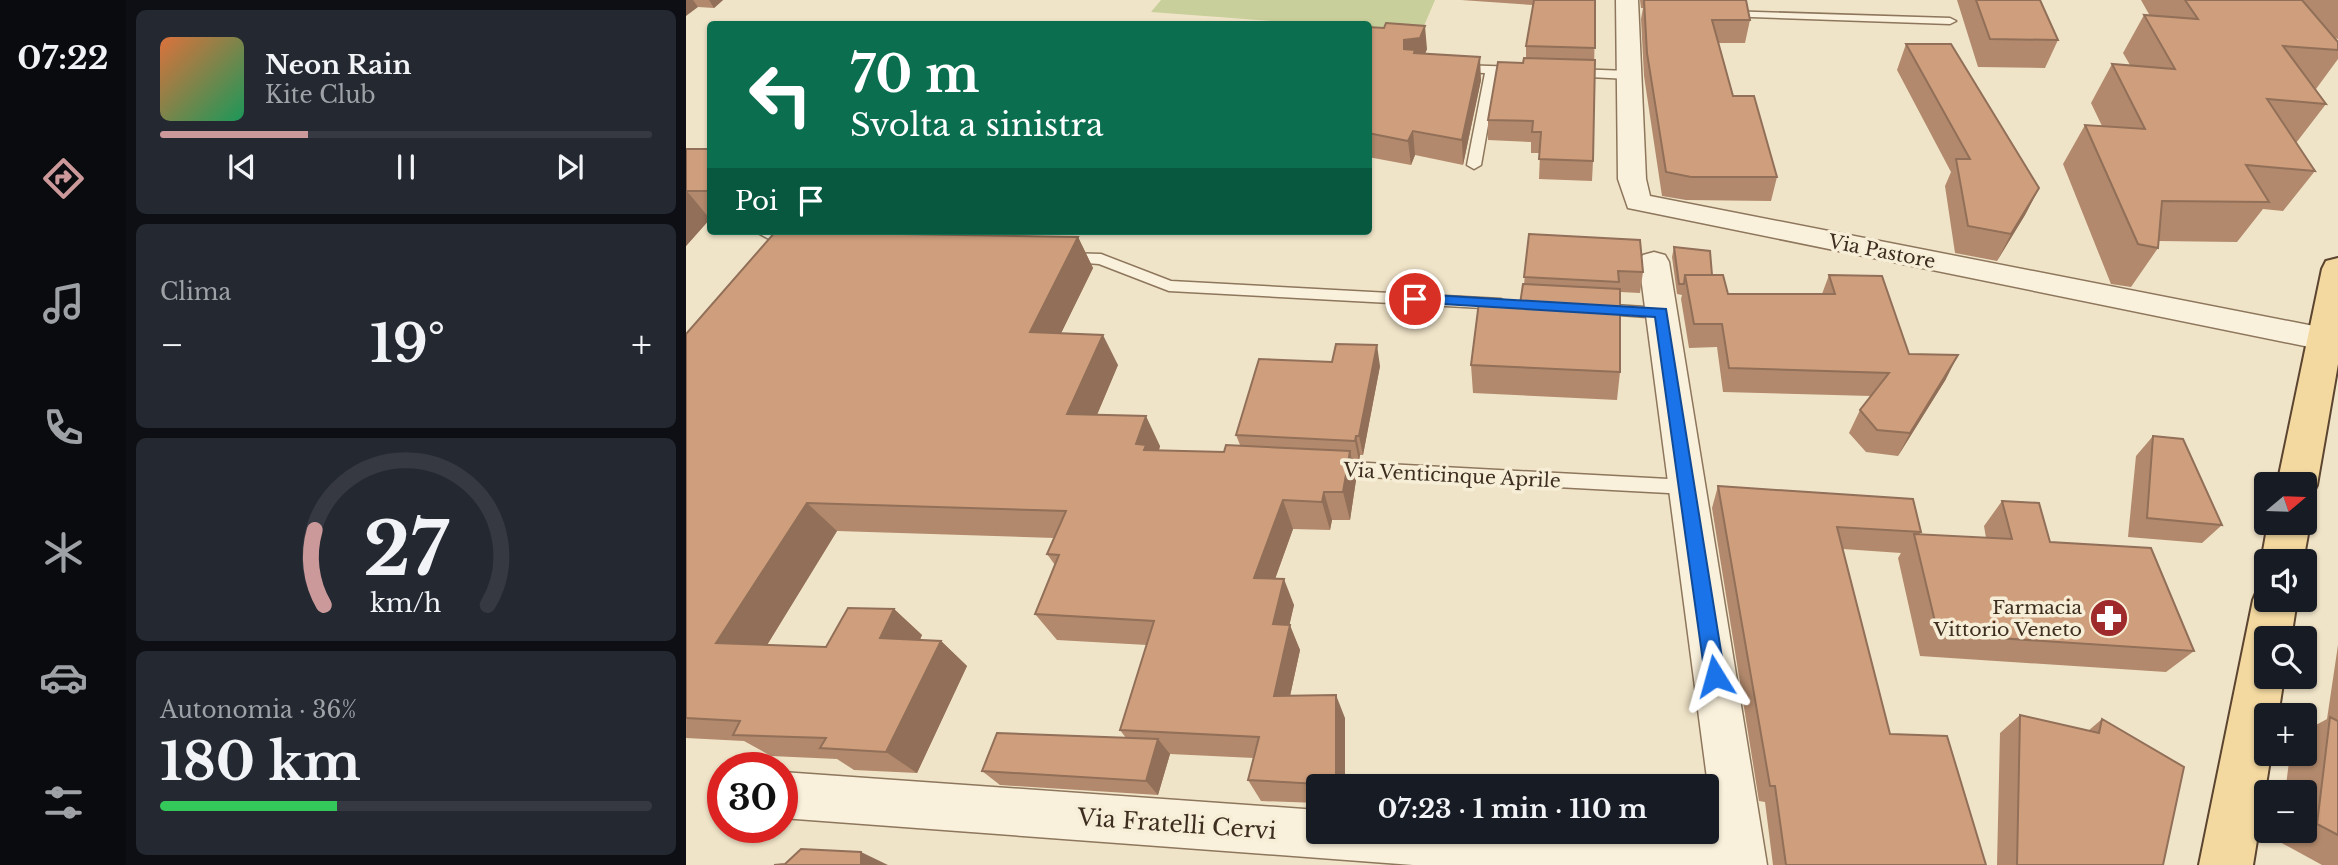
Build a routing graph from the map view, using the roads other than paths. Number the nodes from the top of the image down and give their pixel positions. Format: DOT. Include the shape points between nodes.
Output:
graph roads {
  1 [pos="1632,9"];
  2 [pos="1712,14"];
  3 [pos="1950,20"];
  4 [pos="1438,69"];
  5 [pos="1492,70"];
  6 [pos="1533,72"];
  7 [pos="1560,72"];
  8 [pos="1629,75"];
  9 [pos="1474,165"];
  10 [pos="768,235"];
  11 [pos="788,247"];
  12 [pos="1046,257"];
  13 [pos="1654,262"];
  14 [pos="2338,269"];
  15 [pos="1511,304"];
  16 [pos="1579,308"];
  17 [pos="1661,313"];
  18 [pos="2324,339"];
  19 [pos="1314,468"];
  20 [pos="2299,472"];
  21 [pos="1687,487"];
  22 [pos="2258,689"];
  23 [pos="798,795"];
  24 [pos="1741,865"];
  25 [pos="2226,865"];
  1 -- 8 [label="street, Via Pastore"];
  2 -- 3 [label="lane"];
  4 -- 5 [label="lane"];
  5 -- 6 [label="lane"];
  5 -- 9 [label="lane"];
  7 -- 8 [label="lane"];
  8 -- 18 [label="street, Via Pastore" via="1632,180 1638,202"];
  10 -- 11 [label="lane"];
  12 -- 15 [label="lane" via="1101,259 1169,285"];
  13 -- 17 [label="street"];
  14 -- 18 [label="main road"];
  16 -- 17 [label="lane"];
  17 -- 21 [label="street"];
  18 -- 20 [label="main road"];
  19 -- 21 [label="lane, Via Venticinque Aprile"];
  21 -- 24 [label="street"];
  22 -- 25 [label="main road"];
  23 -- 24 [label="street, Via Fratelli Cervi"];
}
